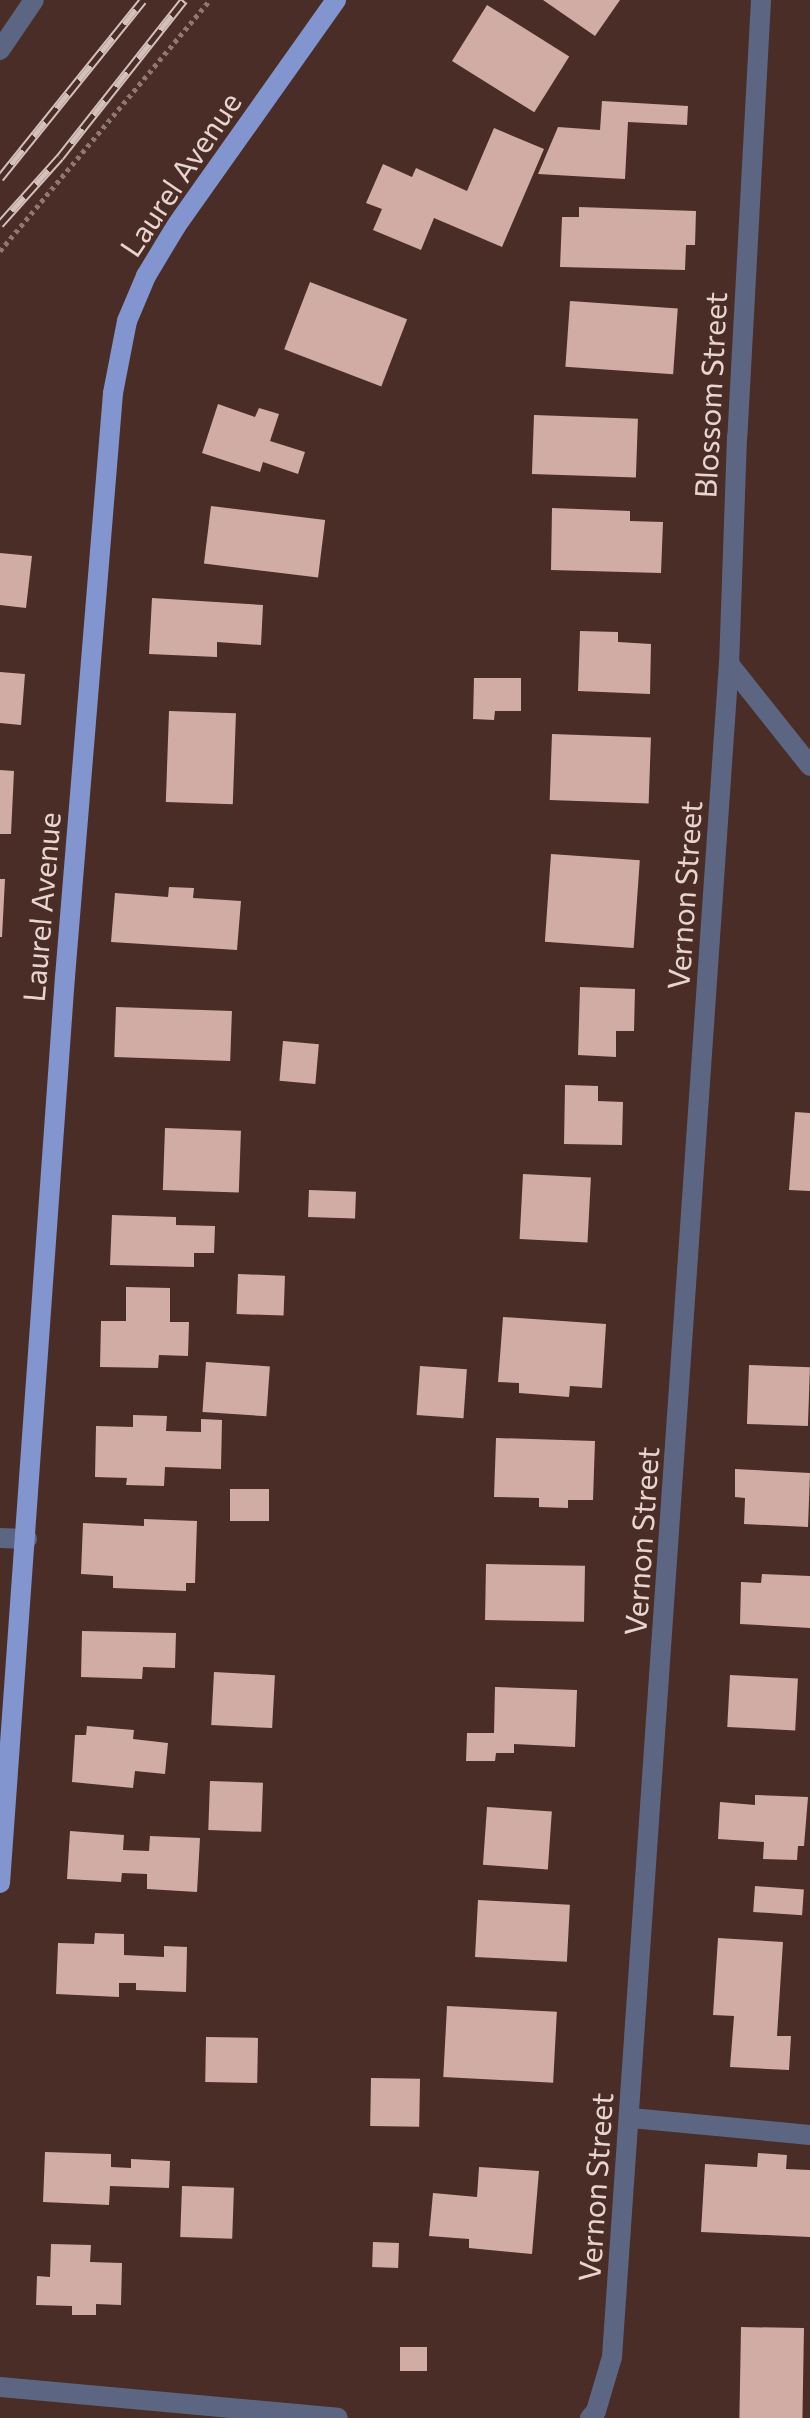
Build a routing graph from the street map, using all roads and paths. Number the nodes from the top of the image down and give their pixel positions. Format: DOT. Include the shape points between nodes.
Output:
graph roads {
  1 [pos="34,0"];
  2 [pos="210,0"];
  3 [pos="336,0"];
  4 [pos="761,0"];
  5 [pos="0,50"];
  6 [pos="0,251"];
  7 [pos="729,664"];
  8 [pos="810,766"];
  9 [pos="0,1538"];
  10 [pos="27,1539"];
  11 [pos="0,1883"];
  12 [pos="631,2118"];
  13 [pos="810,2135"];
  14 [pos="0,2387"];
  15 [pos="338,2418"];
  16 [pos="590,2418"];
  1 -- 5 [label="street"];
  2 -- 6 [label="path"];
  3 -- 10 [label="main road, Laurel Avenue" via="176,226 127,321 105,465"];
  4 -- 7 [label="street, Blossom Street"];
  7 -- 8 [label="street"];
  7 -- 12 [label="street, Vernon Street"];
  9 -- 10 [label="street"];
  10 -- 11 [label="main road, Laurel Avenue"];
  12 -- 13 [label="street"];
  12 -- 16 [label="street, Vernon Street" via="612,2357"];
  14 -- 15 [label="street"];
}
